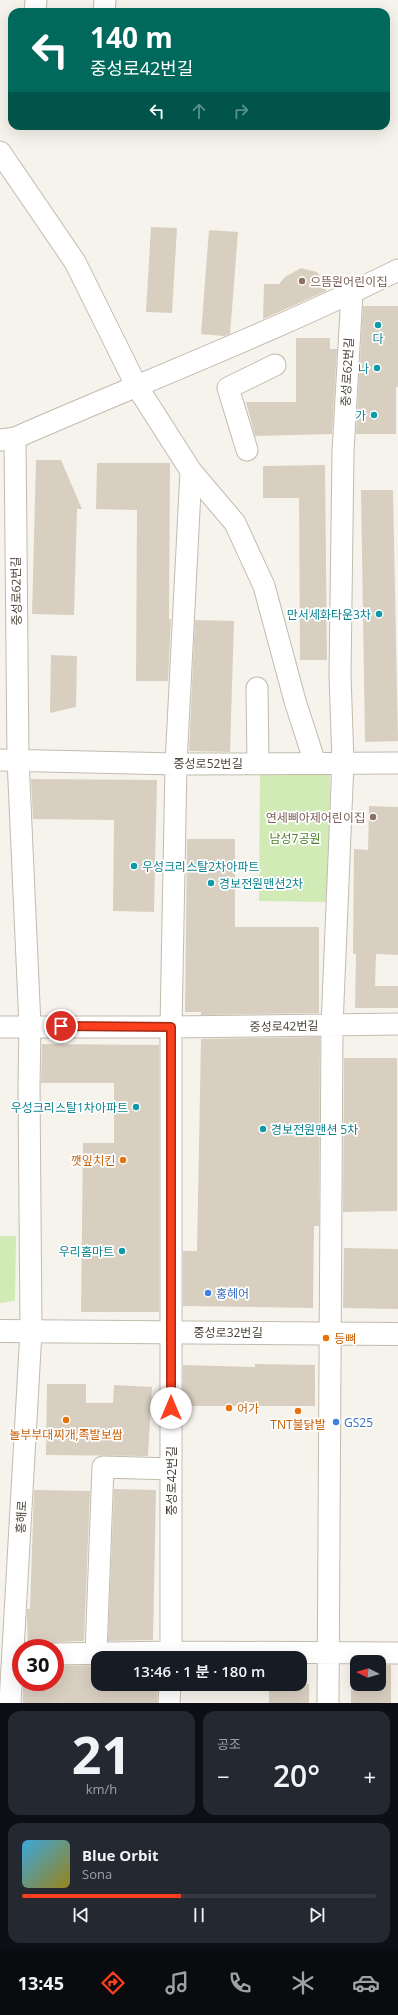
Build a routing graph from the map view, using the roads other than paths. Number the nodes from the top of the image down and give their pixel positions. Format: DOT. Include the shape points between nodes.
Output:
graph roads {
  1 [pos="2,159"];
  2 [pos="398,270"];
  3 [pos="352,293"];
  4 [pos="275,365"];
  5 [pos="136,385"];
  6 [pos="7,439"];
  7 [pos="247,450"];
  8 [pos="191,471"];
  9 [pos="257,688"];
  10 [pos="9,759"];
  11 [pos="343,762"];
  12 [pos="258,763"];
  13 [pos="315,763"];
  14 [pos="398,763"];
  15 [pos="176,764"];
  16 [pos="398,1024"];
  17 [pos="30,1026"];
  18 [pos="332,1026"];
  19 [pos="0,1027"];
  20 [pos="171,1027"];
  21 [pos="0,1331"];
  22 [pos="31,1331"];
  23 [pos="171,1332"];
  24 [pos="329,1333"];
  25 [pos="398,1334"];
  26 [pos="171,1469"];
  27 [pos="18,1639"];
  28 [pos="96,1651"];
  29 [pos="171,1651"];
  30 [pos="91,1653"];
  31 [pos="398,1653"];
  32 [pos="64,1654"];
  33 [pos="307,1654"];
  34 [pos="329,1654"];
  35 [pos="12,1689"];
  36 [pos="170,1691"];
  37 [pos="10,1703"];
  38 [pos="169,1703"];
  39 [pos="328,1703"];
  1 -- 5 [label="street" via="75,262"];
  2 -- 3 [label="street"];
  3 -- 5 [label="street"];
  3 -- 11 [label="street, 중성로62번길" via="343,452 340,675"];
  4 -- 7 [label="street" via="228,388"];
  5 -- 6 [label="street"];
  5 -- 8 [label="street"];
  6 -- 10 [label="street, 중성로62번길"];
  8 -- 13 [label="street" via="235,523 264,586 295,701"];
  8 -- 15 [label="street"];
  9 -- 12 [label="street"];
  10 -- 15 [label="street, 중성로52번길"];
  10 -- 17 [label="street"];
  11 -- 13 [label="street, 중성로52번길"];
  11 -- 14 [label="street, 중성로52번길"];
  11 -- 18 [label="street, 중성로62번길"];
  12 -- 13 [label="street, 중성로52번길"];
  12 -- 15 [label="street, 중성로52번길"];
  15 -- 20 [label="street"];
  16 -- 18 [label="street, 중성로42번길"];
  17 -- 19 [label="street, 중성로42번길"];
  17 -- 20 [label="street, 중성로42번길"];
  17 -- 22 [label="street"];
  18 -- 20 [label="street, 중성로42번길"];
  18 -- 24 [label="street, 중성로62번길"];
  20 -- 23 [label="street, 중성로42번길"];
  21 -- 22 [label="street, 중성로32번길"];
  22 -- 23 [label="street, 중성로32번길"];
  22 -- 27 [label="street, 흥해로"];
  23 -- 24 [label="street, 중성로32번길"];
  23 -- 26 [label="street, 중성로42번길"];
  24 -- 25 [label="street, 중성로32번길"];
  24 -- 34 [label="street"];
  26 -- 28 [label="street" via="103,1467"];
  26 -- 29 [label="street, 중성로42번길"];
  30 -- 32 [label="street"];
  31 -- 34 [label="street"];
  33 -- 34 [label="street"];
  34 -- 39 [label="street"];
  35 -- 37 [label="street, 흥해로"];
  36 -- 38 [label="street"];
}
